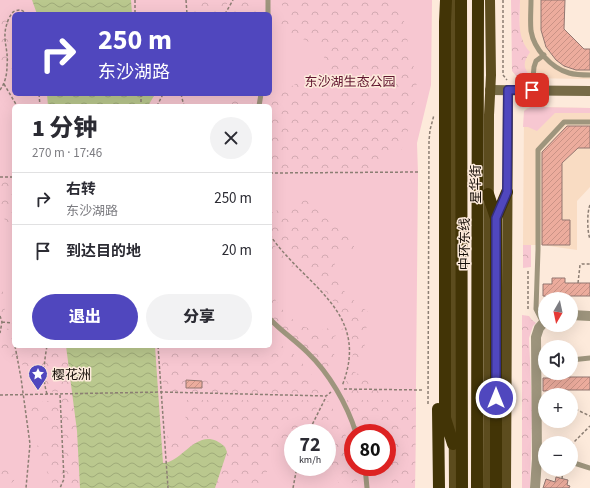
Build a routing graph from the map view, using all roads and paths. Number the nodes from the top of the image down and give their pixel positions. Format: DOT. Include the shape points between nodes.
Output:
graph roads {
  1 [pos="135,0"];
  2 [pos="186,0"];
  3 [pos="233,0"];
  4 [pos="268,0"];
  5 [pos="446,0"];
  6 [pos="453,0"];
  7 [pos="461,0"];
  8 [pos="478,0"];
  9 [pos="490,0"];
  10 [pos="531,0"];
  11 [pos="12,12"];
  12 [pos="12,12"];
  13 [pos="24,12"];
  14 [pos="136,12"];
  15 [pos="187,12"];
  16 [pos="226,12"];
  17 [pos="268,12"];
  18 [pos="544,55"];
  19 [pos="590,75"];
  20 [pos="4,84"];
  21 [pos="0,90"];
  22 [pos="452,90"];
  23 [pos="490,90"];
  24 [pos="508,90"];
  25 [pos="532,90"];
  26 [pos="590,91"];
  27 [pos="16,104"];
  28 [pos="434,114"];
  29 [pos="590,122"];
  30 [pos="420,172"];
  31 [pos="272,173"];
  32 [pos="0,177"];
  33 [pos="12,177"];
  34 [pos="507,192"];
  35 [pos="488,194"];
  36 [pos="590,205"];
  37 [pos="496,218"];
  38 [pos="272,238"];
  39 [pos="590,239"];
  40 [pos="590,264"];
  41 [pos="528,271"];
  42 [pos="578,283"];
  43 [pos="536,309"];
  44 [pos="538,312"];
  45 [pos="0,316"];
  46 [pos="578,316"];
  47 [pos="590,316"];
  48 [pos="272,321"];
  49 [pos="2,322"];
  50 [pos="12,323"];
  51 [pos="538,331"];
  52 [pos="0,333"];
  53 [pos="15,348"];
  54 [pos="47,348"];
  55 [pos="158,348"];
  56 [pos="590,358"];
  57 [pos="578,359"];
  58 [pos="335,389"];
  59 [pos="422,390"];
  60 [pos="162,392"];
  61 [pos="0,394"];
  62 [pos="47,394"];
  63 [pos="60,394"];
  64 [pos="23,395"];
  65 [pos="326,396"];
  66 [pos="433,408"];
  67 [pos="578,410"];
  68 [pos="590,416"];
  69 [pos="312,424"];
  70 [pos="353,424"];
  71 [pos="590,426"];
  72 [pos="540,436"];
  73 [pos="578,438"];
  74 [pos="453,444"];
  75 [pos="578,464"];
  76 [pos="590,468"];
  77 [pos="295,476"];
  78 [pos="366,476"];
  79 [pos="538,476"];
  80 [pos="562,476"];
  81 [pos="562,479"];
  82 [pos="26,488"];
  83 [pos="60,488"];
  84 [pos="168,488"];
  85 [pos="293,488"];
  86 [pos="367,488"];
  87 [pos="439,488"];
  88 [pos="454,488"];
  89 [pos="462,488"];
  90 [pos="477,488"];
  91 [pos="488,488"];
  92 [pos="496,488"];
  93 [pos="506,488"];
  94 [pos="536,488"];
  1 -- 14 [label="path"];
  2 -- 15 [label="path"];
  3 -- 16 [label="path"];
  4 -- 17 [label="lane"];
  5 -- 74 [label="highway" via="445,418"];
  6 -- 22 [label="main road, 星华街"];
  7 -- 89 [label="highway, 中环东线"];
  8 -- 90 [label="highway, 中环东线"];
  9 -- 23 [label="main road, 星华街"];
  10 -- 18 [label="lane" via="531,30 535,43"];
  11 -- 13 [label="path"];
  12 -- 20 [label="path" via="4,29 3,42 8,65"];
  18 -- 19 [label="lane" via="568,73"];
  18 -- 25 [label="lane" via="536,61"];
  20 -- 21 [label="path"];
  20 -- 27 [label="path"];
  22 -- 66 [label="highway" via="437,143"];
  22 -- 74 [label="main road, 星华街"];
  23 -- 24 [label="main road"];
  23 -- 35 [label="main road, 星华街"];
  24 -- 25 [label="main road"];
  24 -- 34 [label="main road"];
  25 -- 26 [label="main road"];
  28 -- 66 [label="path" via="429,141"];
  29 -- 43 [label="lane" via="564,122 538,150"];
  30 -- 31 [label="path"];
  32 -- 33 [label="path"];
  34 -- 37 [label="highway"];
  34 -- 93 [label="main road"];
  35 -- 37 [label="highway"];
  35 -- 91 [label="main road, 星华街"];
  36 -- 39 [label="path"];
  37 -- 92 [label="highway"];
  38 -- 58 [label="path" via="288,258 320,289 342,320 349,340 350,353 341,387"];
  40 -- 42 [label="path" via="582,264 579,267"];
  41 -- 43 [label="path" via="528,309"];
  43 -- 44 [label="lane"];
  45 -- 49 [label="path"];
  46 -- 47 [label="street"];
  48 -- 58 [label="lane" via="320,365"];
  49 -- 50 [label="path"];
  49 -- 52 [label="path"];
  51 -- 72 [label="street"];
  53 -- 64 [label="path"];
  54 -- 62 [label="path" via="44,386"];
  55 -- 60 [label="path"];
  56 -- 57 [label="lane"];
  58 -- 59 [label="path"];
  58 -- 65 [label="path"];
  58 -- 70 [label="lane"];
  60 -- 63 [label="path"];
  60 -- 65 [label="path"];
  60 -- 84 [label="path"];
  61 -- 64 [label="path"];
  62 -- 63 [label="path"];
  62 -- 64 [label="path"];
  63 -- 83 [label="path" via="64,479"];
  64 -- 82 [label="path" via="30,444"];
  65 -- 69 [label="path"];
  66 -- 87 [label="highway"];
  67 -- 68 [label="path"];
  71 -- 73 [label="path"];
  74 -- 88 [label="main road, 星华街"];
  75 -- 76 [label="lane"];
  77 -- 85 [label="path"];
  78 -- 86 [label="lane"];
  79 -- 94 [label="street"];
  80 -- 81 [label="path"];
}
